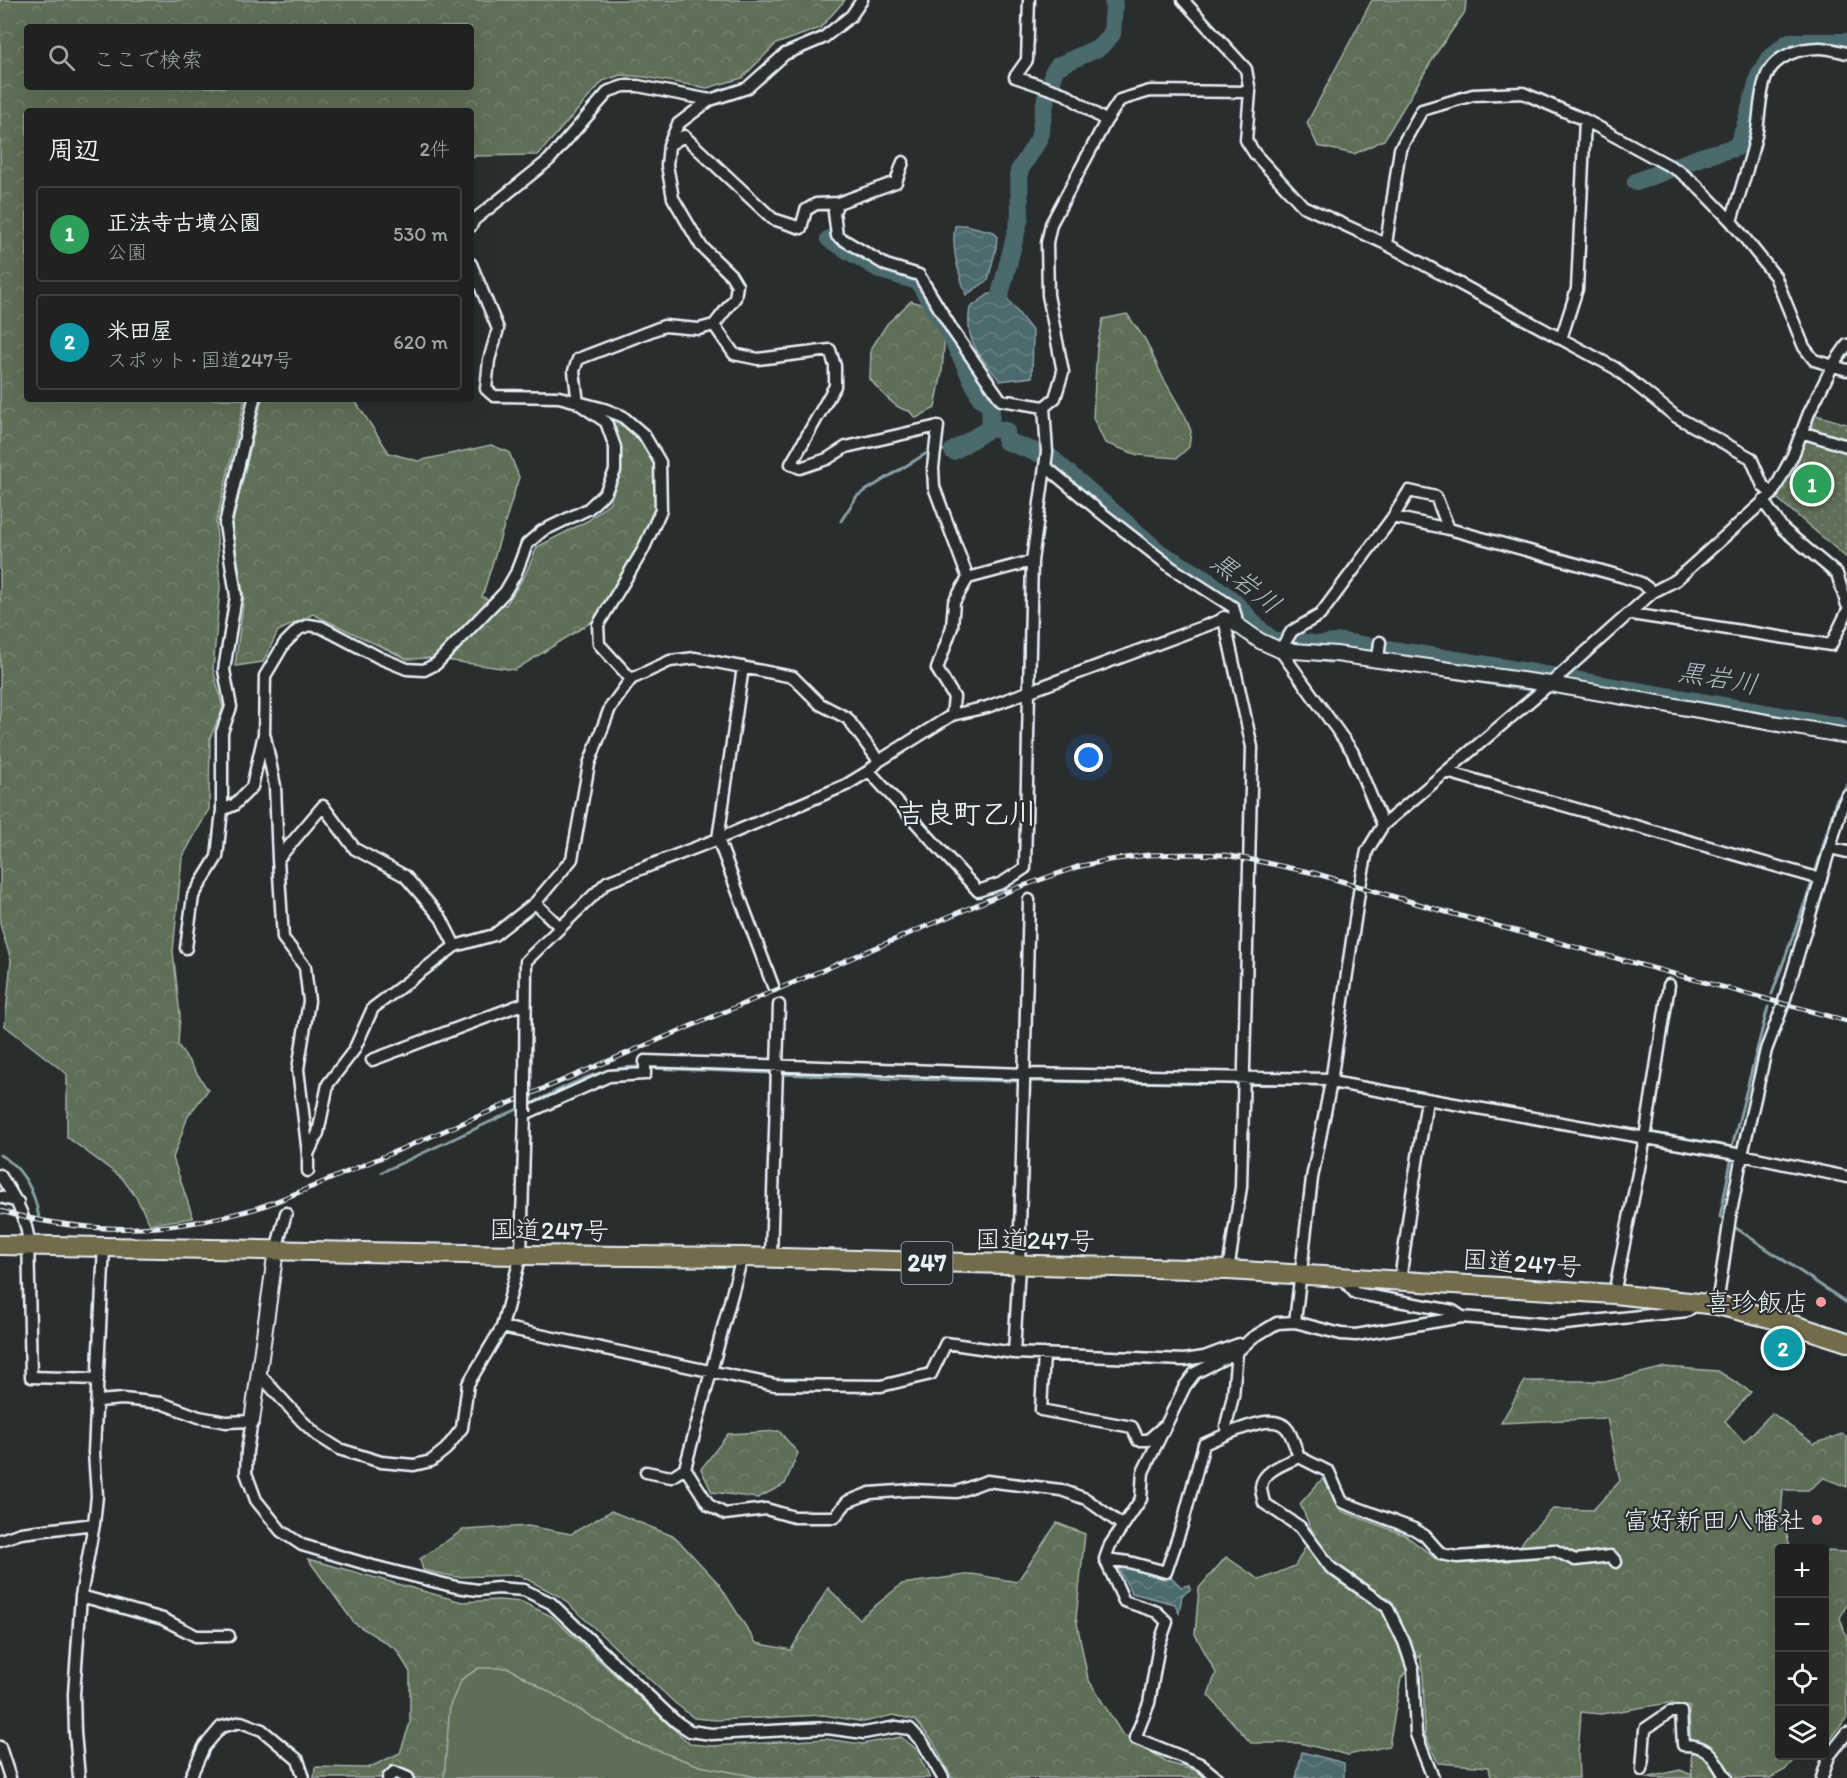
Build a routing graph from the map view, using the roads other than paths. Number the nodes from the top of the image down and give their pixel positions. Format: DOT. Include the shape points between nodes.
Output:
graph roads {
  1 [pos="862,0"];
  2 [pos="1029,0"];
  3 [pos="1183,0"];
  4 [pos="1847,53"];
  5 [pos="1250,92"];
  6 [pos="710,100"];
  7 [pos="1106,120"];
  8 [pos="1585,120"];
  9 [pos="669,145"];
  10 [pos="903,162"];
  11 [pos="838,203"];
  12 [pos="474,219"];
  13 [pos="1731,221"];
  14 [pos="1386,244"];
  15 [pos="474,271"];
  16 [pos="714,325"];
  17 [pos="1561,339"];
  18 [pos="1847,345"];
  19 [pos="1833,365"];
  20 [pos="1847,370"];
  21 [pos="253,402"];
  22 [pos="578,403"];
  23 [pos="1044,407"];
  24 [pos="1802,432"];
  25 [pos="1847,446"];
  26 [pos="1045,466"];
  27 [pos="1767,497"];
  28 [pos="1393,517"];
  29 [pos="1449,529"];
  30 [pos="1032,561"];
  31 [pos="968,578"];
  32 [pos="1653,592"];
  33 [pos="1847,604"];
  34 [pos="1847,612"];
  35 [pos="1631,614"];
  36 [pos="1230,622"];
  37 [pos="1380,642"];
  38 [pos="1281,650"];
  39 [pos="1378,659"];
  40 [pos="743,667"];
  41 [pos="631,679"];
  42 [pos="1550,684"];
  43 [pos="1029,691"];
  44 [pos="952,715"];
  45 [pos="264,734"];
  46 [pos="1843,735"];
  47 [pos="879,761"];
  48 [pos="868,771"];
  49 [pos="1447,772"];
  50 [pos="1847,796"];
  51 [pos="222,810"];
  52 [pos="1383,825"];
  53 [pos="718,839"];
  54 [pos="1830,849"];
  55 [pos="1847,852"];
  56 [pos="278,859"];
  57 [pos="1821,879"];
  58 [pos="1029,900"];
  59 [pos="535,903"];
  60 [pos="560,927"];
  61 [pos="455,946"];
  62 [pos="186,948"];
  63 [pos="1669,985"];
  64 [pos="773,986"];
  65 [pos="525,1003"];
  66 [pos="778,1005"];
  67 [pos="372,1060"];
  68 [pos="777,1066"];
  69 [pos="1024,1074"];
  70 [pos="1244,1078"];
  71 [pos="1331,1083"];
  72 [pos="1427,1100"];
  73 [pos="525,1113"];
  74 [pos="1645,1138"];
  75 [pos="308,1154"];
  76 [pos="1742,1155"];
  77 [pos="308,1171"];
  78 [pos="0,1175"];
  79 [pos="1847,1177"];
  80 [pos="0,1197"];
  81 [pos="18,1202"];
  82 [pos="286,1213"];
  83 [pos="0,1245"];
  84 [pos="28,1245"];
  85 [pos="104,1246"];
  86 [pos="276,1250"];
  87 [pos="520,1255"];
  88 [pos="742,1257"];
  89 [pos="771,1257"];
  90 [pos="1019,1266"];
  91 [pos="1228,1270"];
  92 [pos="1301,1276"];
  93 [pos="1342,1278"];
  94 [pos="1400,1281"];
  95 [pos="1614,1294"];
  96 [pos="1698,1303"];
  97 [pos="1717,1305"];
  98 [pos="1462,1317"];
  99 [pos="1295,1322"];
  100 [pos="502,1327"];
  101 [pos="1252,1338"];
  102 [pos="1847,1342"];
  103 [pos="1237,1352"];
  104 [pos="1014,1353"];
  105 [pos="1044,1354"];
  106 [pos="710,1372"];
  107 [pos="259,1374"];
  108 [pos="98,1379"];
  109 [pos="98,1401"];
  110 [pos="252,1421"];
  111 [pos="1166,1425"];
  112 [pos="1229,1433"];
  113 [pos="1299,1457"];
  114 [pos="685,1468"];
  115 [pos="646,1472"];
  116 [pos="94,1524"];
  117 [pos="1122,1525"];
  118 [pos="0,1540"];
  119 [pos="1105,1560"];
  120 [pos="1616,1562"];
  121 [pos="81,1596"];
  122 [pos="228,1636"];
  123 [pos="1847,1733"];
  124 [pos="0,1747"];
  125 [pos="1642,1770"];
  126 [pos="10,1778"];
  127 [pos="79,1778"];
  128 [pos="190,1778"];
  129 [pos="304,1778"];
  130 [pos="388,1778"];
  131 [pos="408,1778"];
  132 [pos="943,1778"];
  133 [pos="1217,1778"];
  134 [pos="1433,1778"];
  135 [pos="1726,1778"];
  136 [pos="1822,1778"];
  1 -- 6 [label="street" via="851,16 823,38 785,54 747,88"];
  2 -- 7 [label="street" via="1027,60 1015,77 1065,94"];
  3 -- 5 [label="street" via="1246,69"];
  4 -- 13 [label="street" via="1821,48 1797,51 1772,66"];
  5 -- 7 [label="street" via="1150,91 1120,100"];
  5 -- 14 [label="street" via="1246,140 1256,154 1303,206"];
  6 -- 9 [label="street" via="678,124"];
  6 -- 12 [label="street" via="639,86 609,91 549,160"];
  7 -- 23 [label="street" via="1051,224 1047,243 1048,296 1063,372 1055,398"];
  8 -- 13 [label="street" via="1679,171"];
  8 -- 14 [label="street" via="1523,93 1473,95 1422,110 1400,149"];
  8 -- 17 [label="street" via="1577,289"];
  9 -- 11 [label="street" via="684,136 773,219 801,228 806,210 816,204"];
  9 -- 16 [label="street" via="673,198 701,246 737,285 735,298"];
  10 -- 11 [label="street" via="896,182"];
  11 -- 23 [label="street" via="834,212 837,236 886,265 919,274 1001,400"];
  13 -- 19 [label="street" via="1775,276 1804,347 1814,360"];
  14 -- 17 [label="street"];
  15 -- 22 [label="street" via="498,329 486,388 494,396 559,397"];
  16 -- 22 [label="street" via="699,329 664,326 579,359 574,371"];
  16 -- 31 [label="street" via="734,354 758,359 830,350 835,386 791,464 800,468 827,459 846,447 938,426 934,486"];
  17 -- 27 [label="street" via="1615,368 1675,416 1751,458"];
  18 -- 19 [label="street"];
  19 -- 20 [label="street"];
  19 -- 24 [label="street"];
  21 -- 51 [label="street" via="225,524 236,596 224,670 231,707 222,732"];
  22 -- 41 [label="street" via="622,416 644,435 660,462 661,510 643,550 598,625 599,644"];
  22 -- 45 [label="street" via="606,422 615,447 615,471 604,493 588,509 542,531 527,544 505,592 436,664 424,670 407,669 380,658 321,627 309,625 299,629 284,644 264,676"];
  23 -- 26 [label="street"];
  24 -- 25 [label="street"];
  24 -- 27 [label="street"];
  26 -- 30 [label="street"];
  26 -- 36 [label="street" via="1172,568 1233,607 1236,617"];
  27 -- 32 [label="street" via="1676,580"];
  27 -- 33 [label="street" via="1783,529 1837,574"];
  28 -- 29 [label="street"];
  28 -- 29 [label="street" via="1409,491 1436,497"];
  28 -- 38 [label="street" via="1320,615 1292,632"];
  29 -- 32 [label="street" via="1624,577"];
  30 -- 31 [label="street"];
  30 -- 43 [label="street"];
  31 -- 44 [label="street" via="954,602 952,627 937,669 954,697"];
  32 -- 35 [label="street"];
  34 -- 35 [label="street" via="1831,645"];
  35 -- 42 [label="street"];
  36 -- 38 [label="street"];
  36 -- 43 [label="street"];
  36 -- 70 [label="street" via="1252,747"];
  37 -- 39 [label="street"];
  38 -- 39 [label="street"];
  38 -- 52 [label="street" via="1352,751"];
  39 -- 42 [label="street"];
  40 -- 41 [label="street" via="695,658 670,661"];
  40 -- 47 [label="street" via="793,677 820,704 847,718"];
  40 -- 53 [label="street"];
  41 -- 59 [label="street" via="610,708 589,764 572,859"];
  42 -- 46 [label="street"];
  42 -- 49 [label="street"];
  43 -- 44 [label="street"];
  43 -- 48 [label="street" via="1024,868 1002,882 978,891"];
  44 -- 47 [label="street"];
  45 -- 51 [label="street" via="252,788 234,806"];
  45 -- 56 [label="street" via="275,786"];
  47 -- 48 [label="street"];
  48 -- 53 [label="street" via="846,785"];
  49 -- 52 [label="street"];
  49 -- 57 [label="street"];
  50 -- 54 [label="street"];
  51 -- 62 [label="street" via="217,857 193,896"];
  52 -- 71 [label="street" via="1367,851"];
  53 -- 60 [label="street" via="607,882"];
  53 -- 64 [label="street"];
  54 -- 55 [label="street"];
  54 -- 57 [label="street"];
  56 -- 61 [label="street" via="323,806 355,849 405,876 441,918"];
  56 -- 75 [label="street" via="283,938 304,967 309,1000 298,1069"];
  57 -- 76 [label="street" via="1766,1050"];
  58 -- 69 [label="street"];
  59 -- 60 [label="street"];
  59 -- 61 [label="street" via="494,935"];
  60 -- 65 [label="street" via="526,961"];
  61 -- 75 [label="street" via="373,1008 354,1050 328,1084 318,1133"];
  63 -- 74 [label="street"];
  65 -- 67 [label="street"];
  65 -- 73 [label="street, bridge"];
  66 -- 68 [label="street"];
  68 -- 69 [label="street"];
  68 -- 73 [label="street" via="645,1061 645,1074 609,1076"];
  68 -- 89 [label="street"];
  69 -- 70 [label="street"];
  69 -- 90 [label="street"];
  70 -- 71 [label="street"];
  70 -- 91 [label="street" via="1240,1187"];
  71 -- 72 [label="street"];
  71 -- 92 [label="street" via="1312,1178"];
  72 -- 74 [label="street"];
  72 -- 94 [label="street"];
  73 -- 87 [label="street"];
  74 -- 76 [label="street"];
  74 -- 95 [label="street"];
  75 -- 77 [label="street"];
  76 -- 79 [label="street"];
  76 -- 97 [label="street"];
  78 -- 81 [label="street"];
  80 -- 81 [label="street"];
  81 -- 84 [label="street" via="25,1218"];
  82 -- 86 [label="street"];
  83 -- 84 [label="highway, 国道247号 / 247"];
  84 -- 85 [label="highway, 国道247号 / 247"];
  84 -- 108 [label="street" via="31,1377"];
  85 -- 86 [label="highway, 国道247号 / 247"];
  85 -- 108 [label="street"];
  86 -- 87 [label="highway, 国道247号 / 247"];
  86 -- 107 [label="street"];
  87 -- 88 [label="highway, 国道247号 / 247"];
  87 -- 100 [label="street"];
  88 -- 89 [label="highway, 国道247号 / 247"];
  88 -- 106 [label="street"];
  89 -- 90 [label="highway, 国道247号 / 247"];
  90 -- 91 [label="highway, 国道247号 / 247"];
  90 -- 104 [label="street"];
  91 -- 92 [label="highway, 国道247号 / 247"];
  92 -- 93 [label="highway, 国道247号 / 247"];
  92 -- 99 [label="street"];
  93 -- 94 [label="highway, 国道247号 / 247"];
  93 -- 98 [label="street" via="1355,1293 1453,1311"];
  94 -- 95 [label="highway, 国道247号 / 247"];
  95 -- 96 [label="highway, 国道247号 / 247"];
  96 -- 97 [label="highway, 国道247号 / 247"];
  96 -- 98 [label="street" via="1687,1311 1556,1325"];
  97 -- 102 [label="highway, 国道247号 / 247"];
  98 -- 99 [label="street" via="1356,1335"];
  99 -- 101 [label="street" via="1277,1323"];
  100 -- 106 [label="street"];
  100 -- 107 [label="street" via="468,1384 462,1428 432,1461 414,1466 381,1462 339,1449 309,1428"];
  101 -- 103 [label="street"];
  101 -- 105 [label="street" via="1204,1357 1184,1360"];
  103 -- 111 [label="street" via="1195,1373"];
  103 -- 112 [label="street" via="1226,1426"];
  104 -- 105 [label="street"];
  104 -- 106 [label="street" via="946,1343 932,1374 881,1386 776,1385"];
  105 -- 111 [label="street" via="1041,1410 1132,1427 1138,1440 1148,1440"];
  106 -- 114 [label="street"];
  107 -- 110 [label="street"];
  108 -- 109 [label="street"];
  109 -- 110 [label="street" via="161,1403 200,1417"];
  109 -- 116 [label="street"];
  110 -- 132 [label="street" via="246,1473 256,1500 281,1531 302,1545 456,1587 524,1590 550,1603 690,1731 711,1734 827,1728 864,1733 896,1727 910,1729"];
  111 -- 117 [label="street" via="1143,1472 1140,1499"];
  112 -- 113 [label="street" via="1276,1422 1287,1429"];
  112 -- 119 [label="street" via="1204,1444 1184,1522 1166,1572"];
  113 -- 120 [label="street" via="1329,1472 1342,1502 1413,1529 1441,1554 1457,1557 1554,1550 1575,1560 1611,1556"];
  113 -- 134 [label="street" via="1268,1474 1261,1486 1264,1503 1300,1527 1331,1568 1387,1607 1413,1670 1416,1734"];
  114 -- 115 [label="street" via="671,1477"];
  114 -- 117 [label="street" via="709,1505 725,1514 766,1509 794,1517 835,1517 847,1502 870,1493 957,1492 987,1481 1061,1490 1086,1498"];
  116 -- 118 [label="street" via="21,1533"];
  116 -- 121 [label="street"];
  117 -- 119 [label="street"];
  119 -- 133 [label="street" via="1124,1601 1157,1612 1167,1622 1149,1703 1135,1738 1200,1764"];
  121 -- 122 [label="street" via="163,1619 196,1636"];
  121 -- 127 [label="street" via="74,1694"];
  123 -- 136 [label="street" via="1829,1756"];
  124 -- 126 [label="street"];
  125 -- 135 [label="street" via="1645,1729 1670,1712 1682,1712 1683,1745 1697,1745 1710,1753"];
  128 -- 129 [label="street" via="204,1747 220,1726 241,1722 262,1730 298,1760"];
  130 -- 131 [label="street" via="394,1772"];
}
